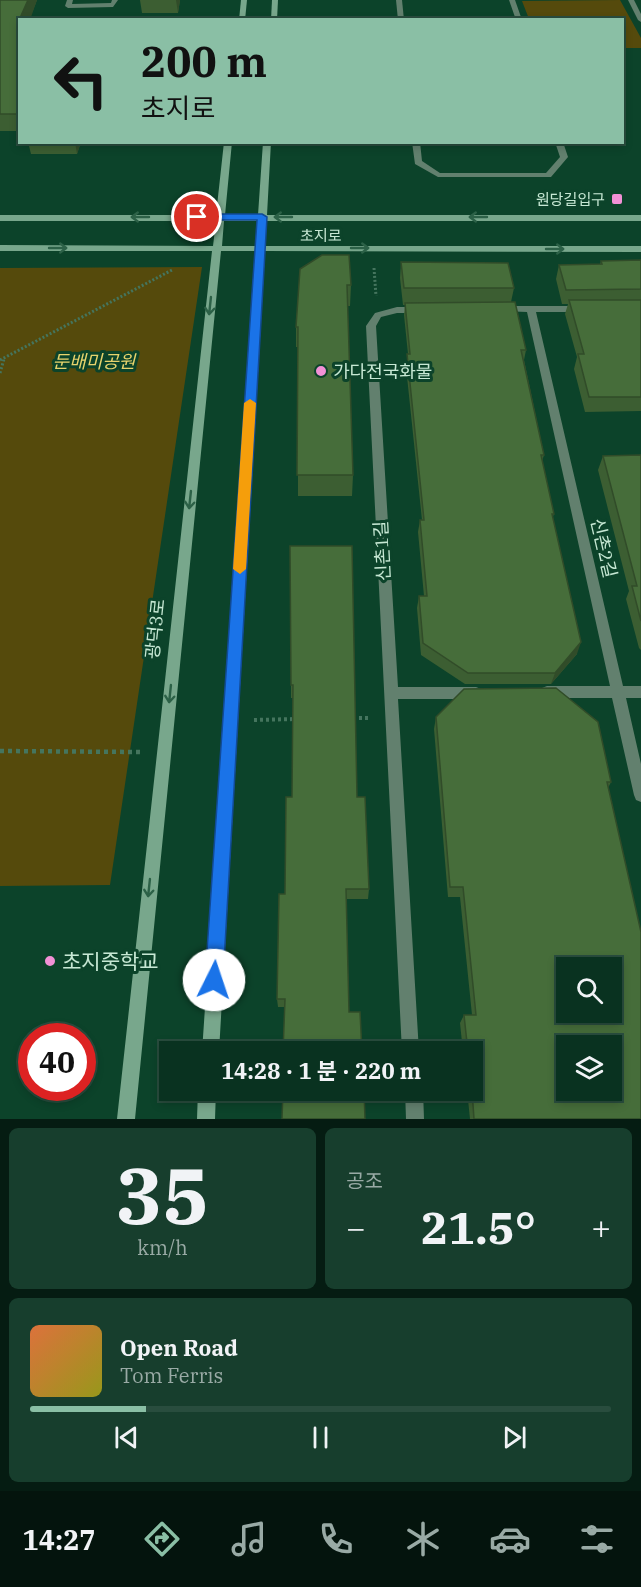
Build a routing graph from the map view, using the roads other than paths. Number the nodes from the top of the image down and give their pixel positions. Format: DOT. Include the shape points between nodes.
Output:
graph roads {
  1 [pos="70,0"];
  2 [pos="115,0"];
  3 [pos="244,0"];
  4 [pos="276,0"];
  5 [pos="399,0"];
  6 [pos="512,0"];
  7 [pos="631,0"];
  8 [pos="242,18"];
  9 [pos="274,18"];
  10 [pos="401,18"];
  11 [pos="518,18"];
  12 [pos="641,20"];
  13 [pos="228,144"];
  14 [pos="267,144"];
  15 [pos="416,144"];
  16 [pos="560,144"];
  17 [pos="219,217"];
  18 [pos="262,217"];
  19 [pos="0,218"];
  20 [pos="641,218"];
  21 [pos="0,248"];
  22 [pos="216,248"];
  23 [pos="260,248"];
  24 [pos="641,249"];
  25 [pos="487,309"];
  26 [pos="531,309"];
  27 [pos="597,309"];
  28 [pos="431,310"];
  29 [pos="534,692"];
  30 [pos="618,692"];
  31 [pos="641,692"];
  32 [pos="390,693"];
  33 [pos="486,693"];
  34 [pos="641,795"];
  35 [pos="211,1041"];
  36 [pos="410,1041"];
  37 [pos="207,1101"];
  38 [pos="414,1101"];
  39 [pos="126,1119"];
  40 [pos="206,1119"];
  41 [pos="415,1119"];
  1 -- 2 [label="street" via="68,6 113,5"];
  3 -- 8 [label="street"];
  4 -- 9 [label="street"];
  5 -- 10 [label="street"];
  6 -- 11 [label="street"];
  7 -- 12 [label="street"];
  13 -- 17 [label="street, 광덕3로"];
  14 -- 18 [label="street"];
  15 -- 16 [label="street" via="418,162 438,175 548,175 564,157"];
  17 -- 18 [label="street, 초지로"];
  17 -- 19 [label="street, 초지로, one-way"];
  17 -- 22 [label="street, 광덕3로"];
  20 -- 18 [label="street, 초지로, one-way"];
  18 -- 23 [label="street"];
  21 -- 22 [label="street, 초지로, one-way"];
  22 -- 23 [label="street, 초지로"];
  22 -- 39 [label="street, 광덕3로, one-way"];
  23 -- 24 [label="street, 초지로, one-way"];
  23 -- 35 [label="street"];
  25 -- 26 [label="street"];
  26 -- 27 [label="street"];
  26 -- 30 [label="street, 신촌2길"];
  28 -- 32 [label="street, 신촌1길" via="397,310 378,315 371,326"];
  29 -- 30 [label="street"];
  30 -- 31 [label="street"];
  30 -- 34 [label="street, 신촌2길"];
  32 -- 33 [label="street"];
  32 -- 36 [label="street, 신촌1길"];
  37 -- 40 [label="street"];
  38 -- 41 [label="street"];
}
